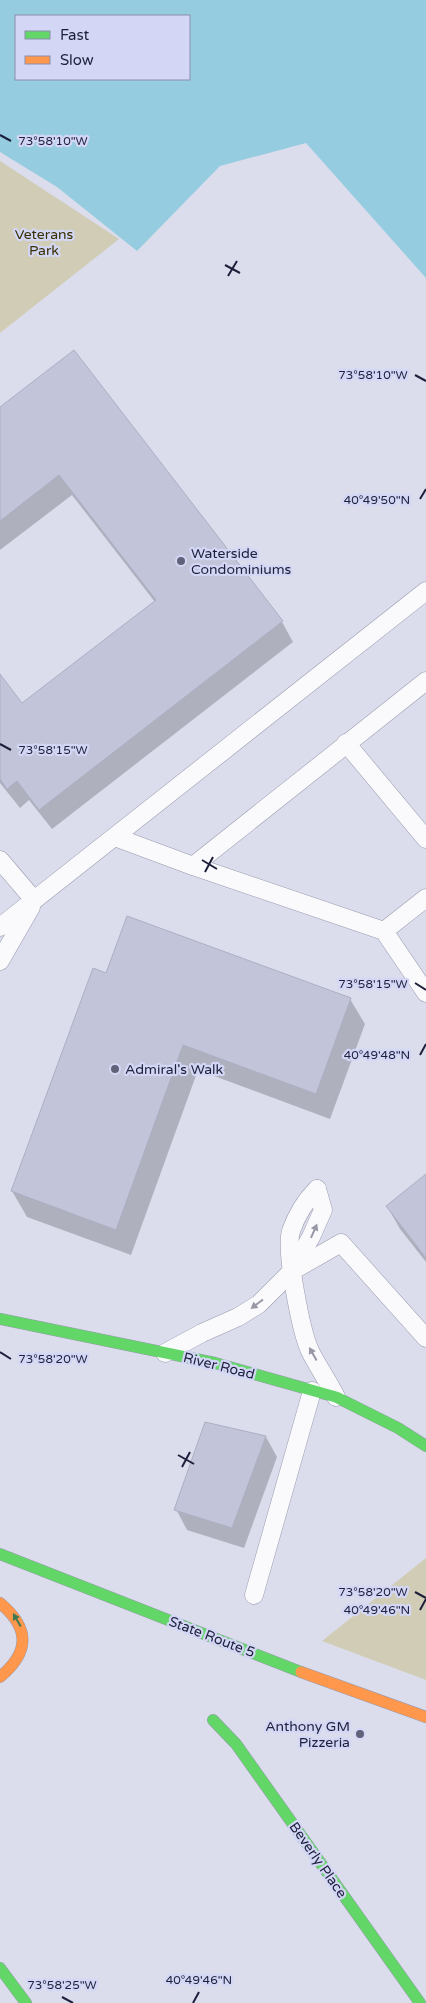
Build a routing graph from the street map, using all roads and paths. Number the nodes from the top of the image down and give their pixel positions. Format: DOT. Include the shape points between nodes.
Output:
graph roads {
  1 [pos="426,591"];
  2 [pos="426,681"];
  3 [pos="346,743"];
  4 [pos="115,837"];
  5 [pos="426,839"];
  6 [pos="0,860"];
  7 [pos="193,866"];
  8 [pos="426,898"];
  9 [pos="34,900"];
  10 [pos="0,927"];
  11 [pos="384,932"];
  12 [pos="0,961"];
  13 [pos="426,993"];
  14 [pos="292,1271"];
  15 [pos="0,1319"];
  16 [pos="426,1338"];
  17 [pos="165,1353"];
  18 [pos="312,1391"];
  19 [pos="336,1397"];
  20 [pos="426,1446"];
  21 [pos="0,1554"];
  22 [pos="254,1595"];
  23 [pos="0,1603"];
  24 [pos="0,1677"];
  25 [pos="426,1717"];
  26 [pos="212,1720"];
  27 [pos="0,1968"];
  28 [pos="26,2003"];
  29 [pos="420,2003"];
  1 -- 4 [label="lane"];
  2 -- 3 [label="lane"];
  3 -- 5 [label="lane"];
  3 -- 7 [label="lane"];
  4 -- 7 [label="lane"];
  4 -- 9 [label="lane"];
  6 -- 9 [label="lane"];
  7 -- 11 [label="lane"];
  8 -- 11 [label="lane"];
  9 -- 10 [label="lane"];
  9 -- 12 [label="lane"];
  11 -- 13 [label="lane"];
  14 -- 16 [label="lane" via="341,1243"];
  14 -- 17 [label="lane, one-way" via="259,1304"];
  19 -- 14 [label="lane, one-way" via="310,1350"];
  15 -- 17 [label="main road, River Road"];
  17 -- 18 [label="main road, River Road" via="215,1363"];
  18 -- 19 [label="main road, River Road"];
  18 -- 22 [label="lane"];
  19 -- 20 [label="main road, River Road"];
  21 -- 25 [label="main road, State Route 5" via="309,1675"];
  24 -- 23 [label="main road, one-way" via="19,1656 24,1644 19,1622"];
  26 -- 29 [label="main road, Beverly Place" via="236,1744"];
  27 -- 28 [label="main road"];
}
